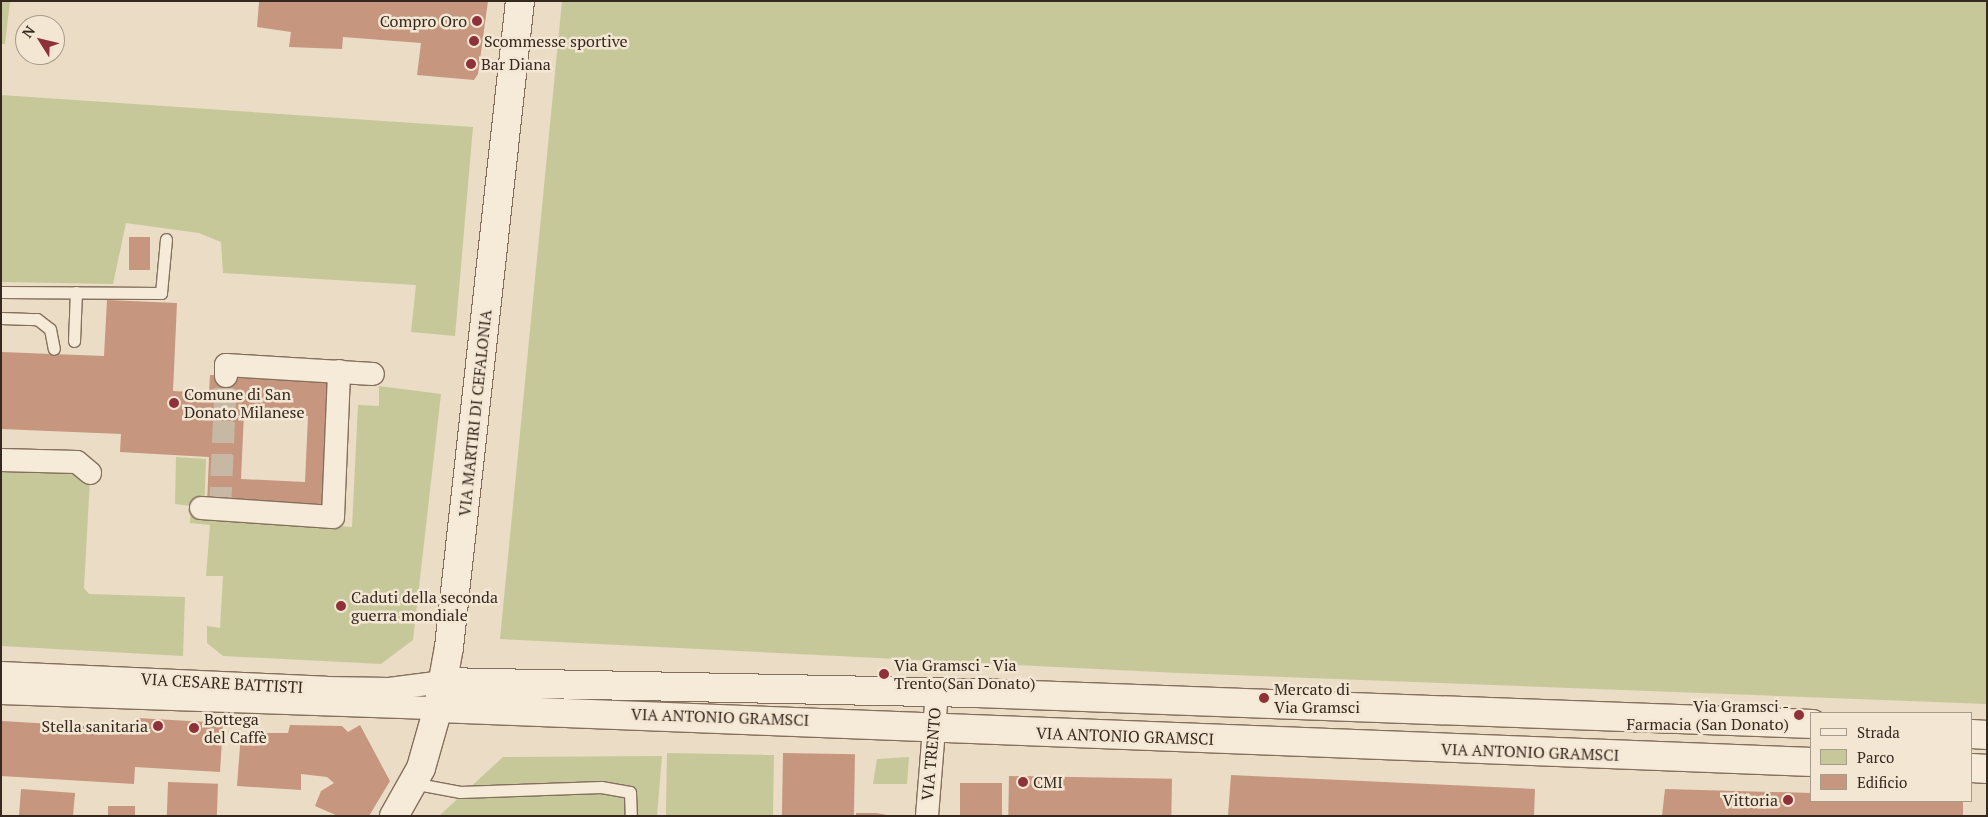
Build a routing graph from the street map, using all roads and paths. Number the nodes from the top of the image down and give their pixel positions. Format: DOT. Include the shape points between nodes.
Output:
graph roads {
  1 [pos="520,1"];
  2 [pos="166,238"];
  3 [pos="1,292"];
  4 [pos="76,292"];
  5 [pos="1,318"];
  6 [pos="74,341"];
  7 [pos="54,349"];
  8 [pos="339,371"];
  9 [pos="373,374"];
  10 [pos="226,376"];
  11 [pos="1,460"];
  12 [pos="90,474"];
  13 [pos="201,508"];
  14 [pos="1,672"];
  15 [pos="442,682"];
  16 [pos="937,692"];
  17 [pos="1,693"];
  18 [pos="438,708"];
  19 [pos="1600,716"];
  20 [pos="1810,724"];
  21 [pos="933,725"];
  22 [pos="1973,734"];
  23 [pos="1987,735"];
  24 [pos="1598,754"];
  25 [pos="1810,762"];
  26 [pos="1973,768"];
  27 [pos="1987,769"];
  28 [pos="412,783"];
  29 [pos="394,816"];
  30 [pos="631,816"];
  31 [pos="926,816"];
  1 -- 15 [label="street, VIA MARTIRI DI CEFALONIA"];
  2 -- 4 [label="lane" via="161,293"];
  3 -- 4 [label="lane"];
  4 -- 6 [label="lane"];
  5 -- 7 [label="lane" via="38,319 50,329"];
  8 -- 9 [label="street"];
  8 -- 10 [label="street" via="226,365"];
  8 -- 13 [label="street" via="333,517"];
  11 -- 12 [label="street" via="77,462"];
  14 -- 15 [label="street, VIA CESARE BATTISTI" via="326,688 389,689"];
  15 -- 16 [label="street, VIA ANTONIO GRAMSCI"];
  15 -- 18 [label="street, VIA MARTIRI DI CEFALONIA"];
  16 -- 19 [label="street, VIA ANTONIO GRAMSCI"];
  16 -- 21 [label="street, VIA TRENTO"];
  17 -- 18 [label="street, VIA CESARE BATTISTI"];
  18 -- 21 [label="street, VIA ANTONIO GRAMSCI"];
  18 -- 28 [label="street, VIA MARTIRI DI CEFALONIA" via="421,768"];
  19 -- 20 [label="street, VIA ANTONIO GRAMSCI"];
  19 -- 24 [label="street"];
  21 -- 24 [label="street, VIA ANTONIO GRAMSCI" via="973,730"];
  21 -- 31 [label="street, VIA TRENTO"];
  22 -- 23 [label="street"];
  24 -- 25 [label="street, VIA ANTONIO GRAMSCI"];
  26 -- 27 [label="street"];
  28 -- 29 [label="street, VIA MARTIRI DI CEFALONIA"];
  28 -- 30 [label="lane" via="460,792 601,787 630,792"];
}
